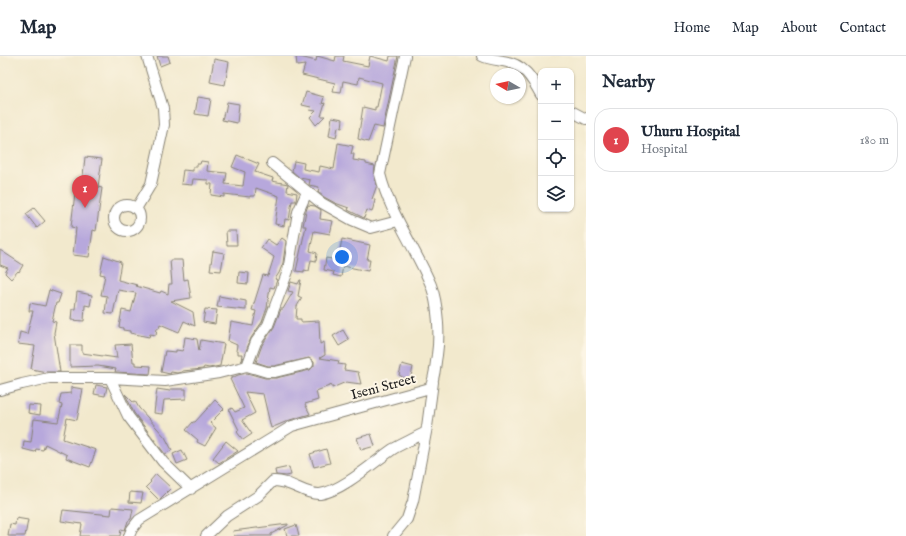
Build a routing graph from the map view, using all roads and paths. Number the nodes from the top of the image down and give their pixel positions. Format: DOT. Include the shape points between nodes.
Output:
graph roads {
  1 [pos="147,56"];
  2 [pos="405,56"];
  3 [pos="482,56"];
  4 [pos="538,90"];
  5 [pos="574,113"];
  6 [pos="586,119"];
  7 [pos="272,163"];
  8 [pos="307,192"];
  9 [pos="136,209"];
  10 [pos="398,221"];
  11 [pos="308,364"];
  12 [pos="248,366"];
  13 [pos="110,378"];
  14 [pos="433,382"];
  15 [pos="0,390"];
  16 [pos="426,432"];
  17 [pos="191,489"];
  18 [pos="129,536"];
  19 [pos="206,536"];
  20 [pos="393,536"];
  1 -- 9 [label="street" via="163,108 164,125 151,184"];
  2 -- 10 [label="street, Iseni Street" via="380,174 384,191"];
  3 -- 4 [label="street" via="520,66"];
  5 -- 6 [label="street"];
  7 -- 8 [label="street"];
  8 -- 10 [label="street" via="352,220 371,228"];
  8 -- 12 [label="street" via="298,212 288,271 268,325 256,342"];
  10 -- 14 [label="street, Iseni Street" via="418,257 434,298 438,347"];
  11 -- 12 [label="street" via="275,372"];
  12 -- 13 [label="street" via="166,381"];
  13 -- 15 [label="street" via="49,378"];
  13 -- 17 [label="street" via="128,416 163,462"];
  14 -- 16 [label="street"];
  14 -- 17 [label="street, Iseni Street" via="430,388 420,392 292,426"];
  16 -- 19 [label="street" via="395,448 333,491 319,494 284,482 273,481 258,496 227,516"];
  16 -- 20 [label="street" via="413,501 407,519"];
  17 -- 18 [label="street, Iseni Street" via="139,520"];
}
